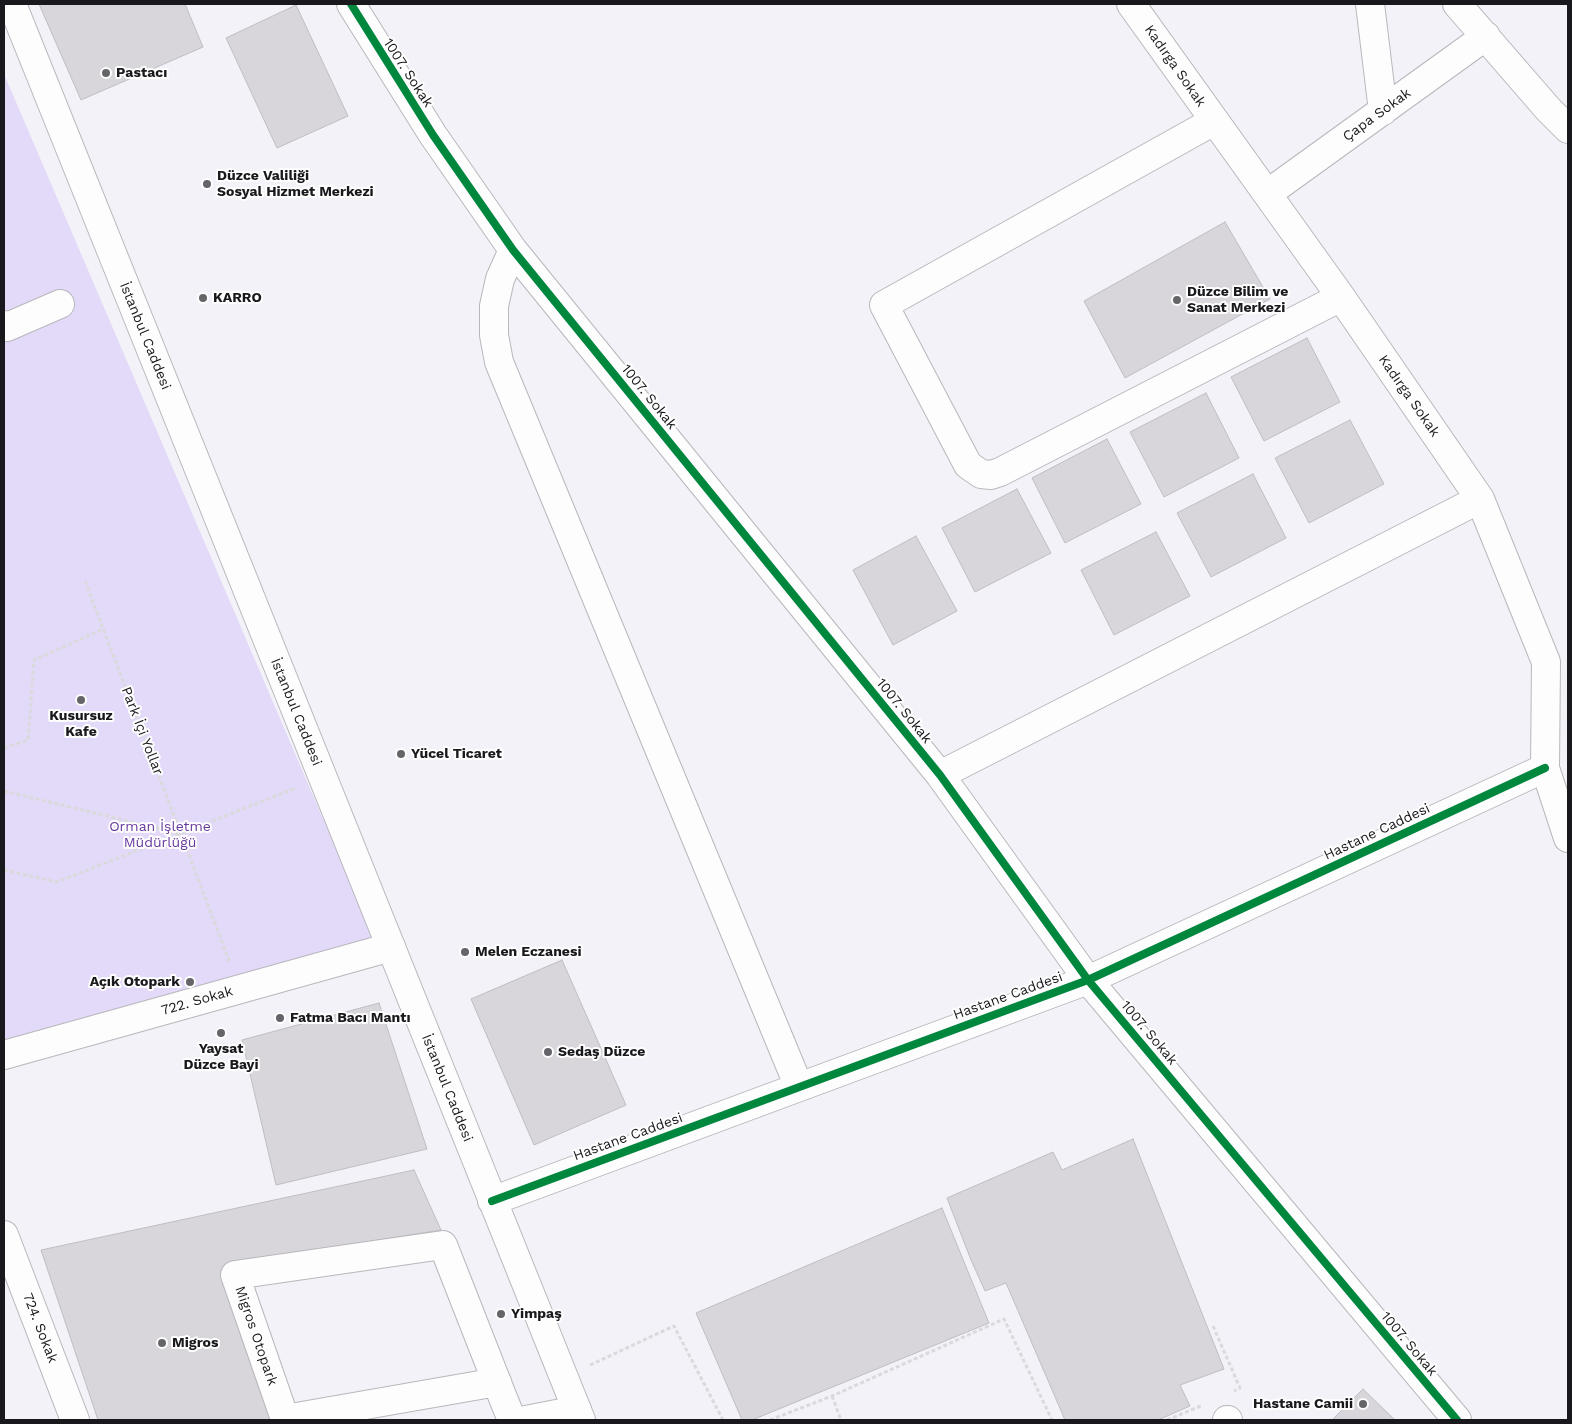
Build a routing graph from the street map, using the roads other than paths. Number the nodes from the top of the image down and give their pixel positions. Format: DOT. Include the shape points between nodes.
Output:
graph roads {
  1 [pos="12,4"];
  2 [pos="351,4"];
  3 [pos="1131,4"];
  4 [pos="1370,4"];
  5 [pos="1457,4"];
  6 [pos="1486,36"];
  7 [pos="1383,111"];
  8 [pos="1214,121"];
  9 [pos="1568,129"];
  10 [pos="1267,194"];
  11 [pos="513,250"];
  12 [pos="1341,297"];
  13 [pos="60,304"];
  14 [pos="4,325"];
  15 [pos="1480,499"];
  16 [pos="1545,768"];
  17 [pos="940,775"];
  18 [pos="1568,838"];
  19 [pos="390,947"];
  20 [pos="1088,980"];
  21 [pos="4,1055"];
  22 [pos="799,1087"];
  23 [pos="492,1201"];
  24 [pos="4,1235"];
  25 [pos="497,1382"];
  26 [pos="579,1415"];
  27 [pos="76,1420"];
  28 [pos="512,1420"];
  29 [pos="526,1420"];
  30 [pos="1457,1420"];
  1 -- 19 [label="street, İstanbul Caddesi"];
  2 -- 11 [label="street, 1007. Sokak" via="433,135"];
  3 -- 8 [label="street, Kadırga Sokak"];
  4 -- 7 [label="street"];
  5 -- 6 [label="street"];
  6 -- 7 [label="street, Çapa Sokak"];
  6 -- 9 [label="street"];
  7 -- 10 [label="street, Çapa Sokak"];
  8 -- 10 [label="street, Kadırga Sokak"];
  8 -- 12 [label="street" via="884,305 968,465 981,474 1000,472"];
  10 -- 12 [label="street, Kadırga Sokak"];
  11 -- 17 [label="street, 1007. Sokak"];
  11 -- 22 [label="street" via="500,279 494,306 499,362"];
  12 -- 15 [label="street, Kadırga Sokak"];
  13 -- 14 [label="street" via="6,327"];
  15 -- 16 [label="street, Kadırga Sokak" via="1546,662"];
  15 -- 17 [label="street"];
  16 -- 18 [label="street, Kadırga Sokak"];
  16 -- 20 [label="street, Hastane Caddesi"];
  17 -- 20 [label="street, 1007. Sokak"];
  19 -- 21 [label="street, 722. Sokak"];
  19 -- 23 [label="street, İstanbul Caddesi"];
  20 -- 22 [label="street, Hastane Caddesi"];
  20 -- 30 [label="street, 1007. Sokak"];
  22 -- 23 [label="street, Hastane Caddesi"];
  23 -- 26 [label="street, İstanbul Caddesi"];
  24 -- 27 [label="street, 724. Sokak"];
  25 -- 25 [label="street, Migros Otopark" via="443,1245 235,1275 285,1419"];
  25 -- 28 [label="street, Migros Otopark"];
  26 -- 29 [label="street"];
}
